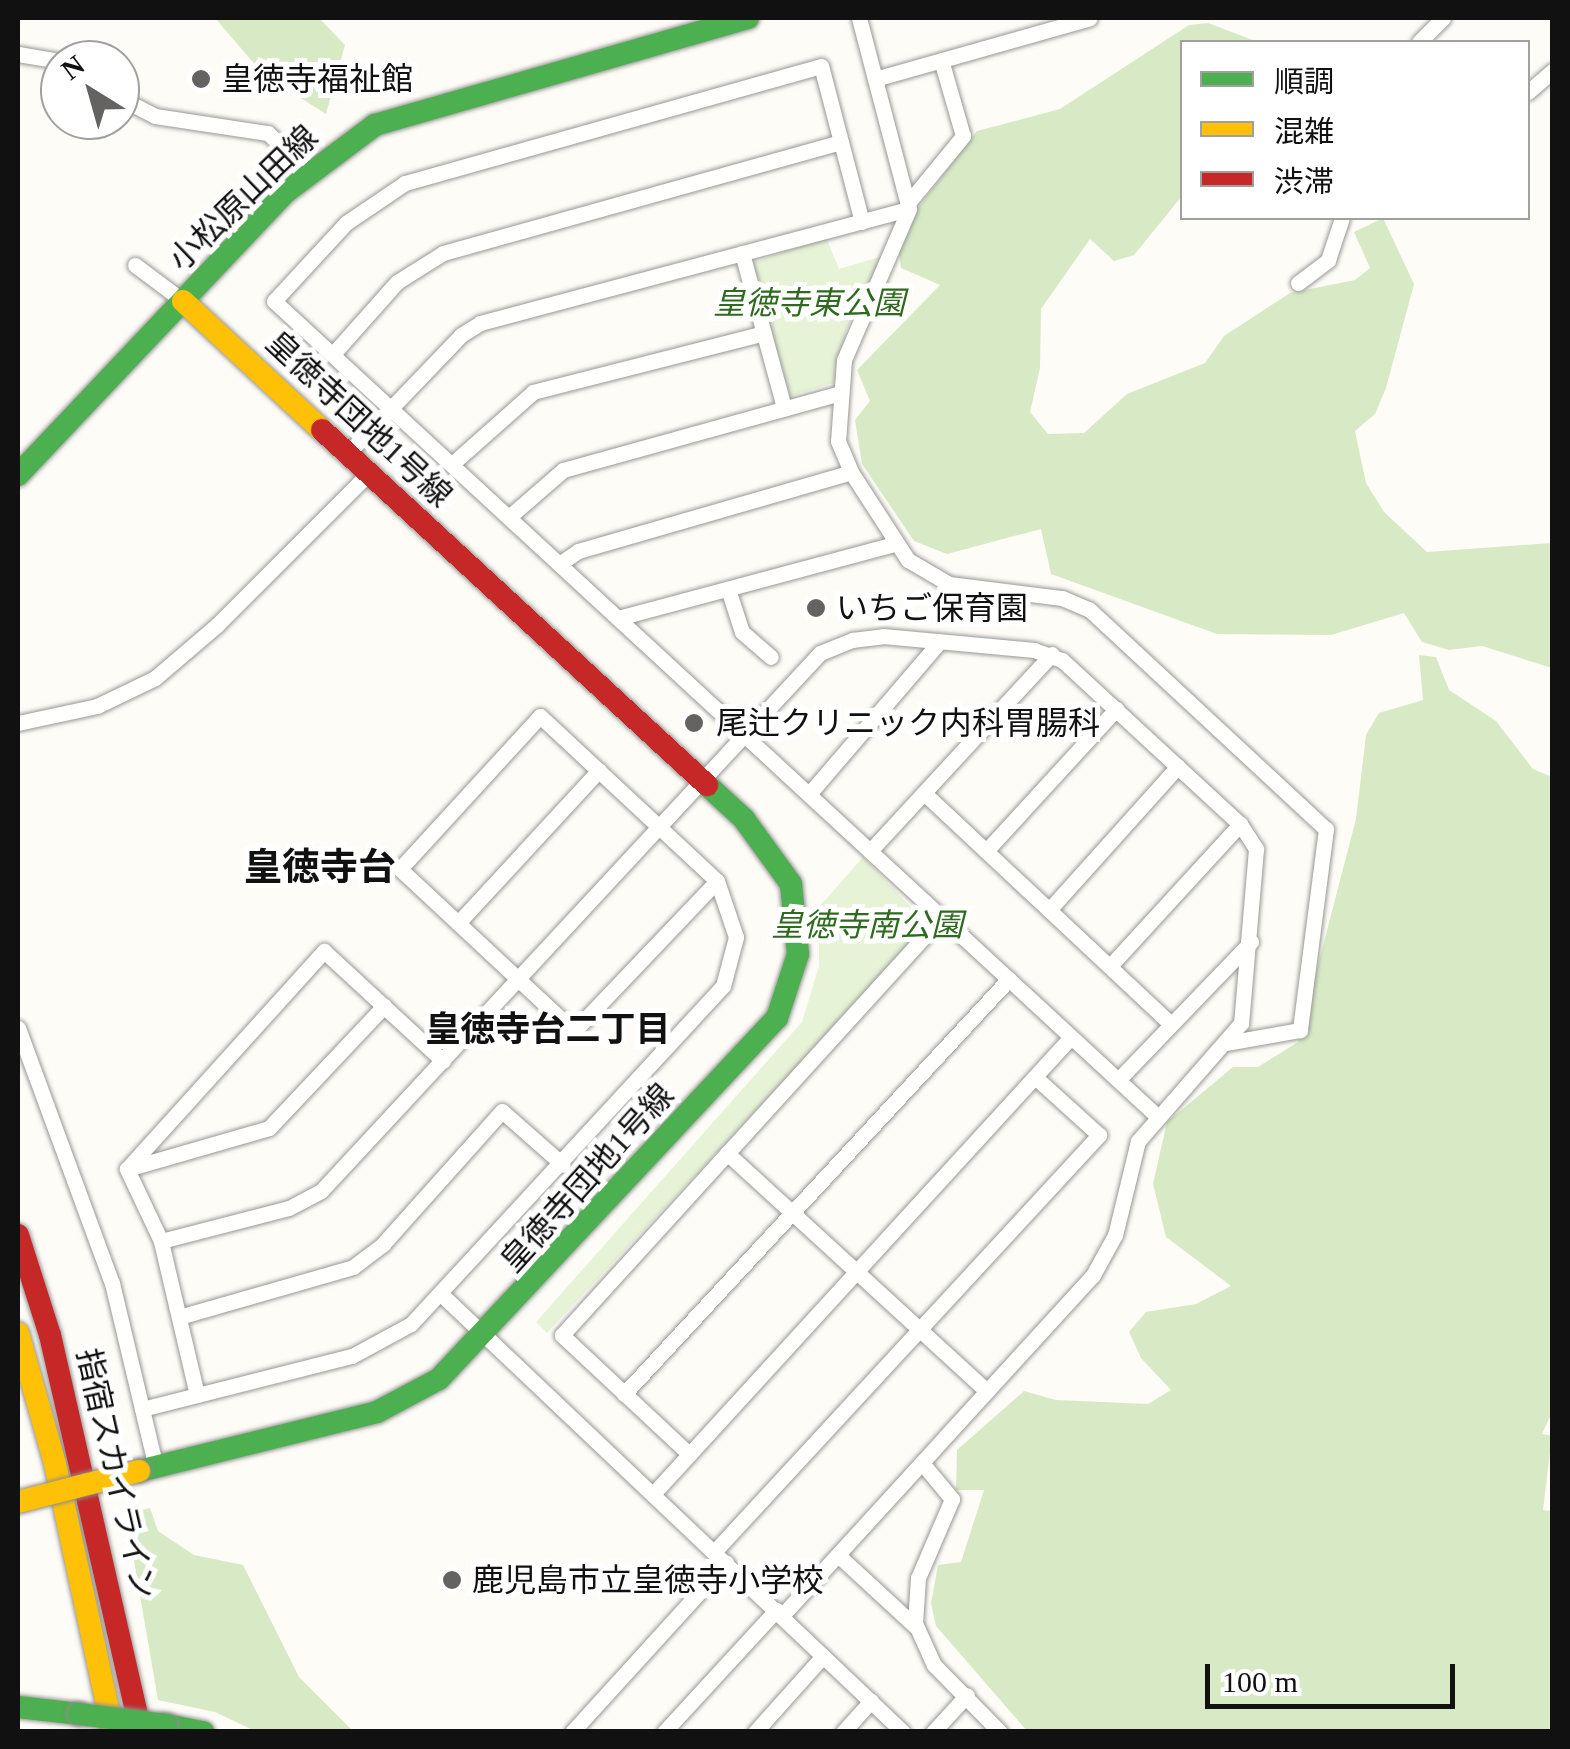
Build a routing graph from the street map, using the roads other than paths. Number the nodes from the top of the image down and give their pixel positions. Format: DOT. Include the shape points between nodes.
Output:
graph roads {
  1 [pos="748,18"];
  2 [pos="859,18"];
  3 [pos="1090,18"];
  4 [pos="1444,18"];
  5 [pos="1421,40"];
  6 [pos="942,60"];
  7 [pos="1552,71"];
  8 [pos="875,79"];
  9 [pos="1530,90"];
  10 [pos="140,108"];
  11 [pos="841,142"];
  12 [pos="310,173"];
  13 [pos="908,206"];
  14 [pos="1341,220"];
  15 [pos="862,222"];
  16 [pos="742,253"];
  17 [pos="135,266"];
  18 [pos="1298,283"];
  19 [pos="183,301"];
  20 [pos="764,333"];
  21 [pos="333,354"];
  22 [pos="840,393"];
  23 [pos="391,408"];
  24 [pos="784,408"];
  25 [pos="348,454"];
  26 [pos="452,464"];
  27 [pos="368,472"];
  28 [pos="851,472"];
  29 [pos="18,476"];
  30 [pos="509,518"];
  31 [pos="895,544"];
  32 [pos="559,564"];
  33 [pos="728,589"];
  34 [pos="618,618"];
  35 [pos="940,642"];
  36 [pos="1052,654"];
  37 [pos="771,657"];
  38 [pos="1116,709"];
  39 [pos="18,723"];
  40 [pos="743,734"];
  41 [pos="1178,766"];
  42 [pos="599,770"];
  43 [pos="700,780"];
  44 [pos="924,793"];
  45 [pos="809,794"];
  46 [pos="1240,824"];
  47 [pos="659,826"];
  48 [pos="870,851"];
  49 [pos="986,852"];
  50 [pos="717,881"];
  51 [pos="1049,910"];
  52 [pos="942,917"];
  53 [pos="458,923"];
  54 [pos="1251,942"];
  55 [pos="1110,966"];
  56 [pos="518,979"];
  57 [pos="1009,979"];
  58 [pos="384,1006"];
  59 [pos="1172,1024"];
  60 [pos="18,1028"];
  61 [pos="1072,1037"];
  62 [pos="1226,1043"];
  63 [pos="443,1061"];
  64 [pos="1035,1077"];
  65 [pos="1118,1080"];
  66 [pos="1157,1116"];
  67 [pos="728,1153"];
  68 [pos="563,1164"];
  69 [pos="128,1168"];
  70 [pos="792,1212"];
  71 [pos="18,1235"];
  72 [pos="162,1241"];
  73 [pos="856,1271"];
  74 [pos="442,1295"];
  75 [pos="179,1318"];
  76 [pos="920,1329"];
  77 [pos="18,1333"];
  78 [pos="486,1336"];
  79 [pos="987,1392"];
  80 [pos="624,1394"];
  81 [pos="197,1395"];
  82 [pos="142,1408"];
  83 [pos="689,1454"];
  84 [pos="922,1463"];
  85 [pos="148,1469"];
  86 [pos="653,1494"];
  87 [pos="18,1502"];
  88 [pos="838,1555"];
  89 [pos="720,1558"];
  90 [pos="779,1613"];
  91 [pos="917,1628"];
  92 [pos="824,1656"];
  93 [pos="966,1694"];
  94 [pos="872,1701"];
  95 [pos="18,1707"];
  96 [pos="114,1732"];
  97 [pos="141,1732"];
  98 [pos="203,1732"];
  99 [pos="572,1732"];
  100 [pos="664,1732"];
  101 [pos="754,1732"];
  102 [pos="844,1732"];
  103 [pos="903,1732"];
  104 [pos="933,1732"];
  105 [pos="1000,1732"];
  1 -- 12 [label="street, 小松原山田線" via="402,114 375,125"];
  2 -- 8 [label="street"];
  3 -- 6 [label="street"];
  4 -- 5 [label="street"];
  6 -- 8 [label="street"];
  6 -- 13 [label="street" via="963,136"];
  7 -- 9 [label="street"];
  8 -- 13 [label="street"];
  10 -- 12 [label="street" via="268,133"];
  11 -- 15 [label="street"];
  11 -- 21 [label="street" via="443,253 397,282"];
  11 -- 21 [label="street" via="821,66 405,183 346,223 274,300"];
  12 -- 19 [label="street, 小松原山田線"];
  13 -- 15 [label="street"];
  13 -- 22 [label="street" via="855,326"];
  14 -- 18 [label="street" via="1328,260"];
  15 -- 16 [label="street"];
  16 -- 20 [label="street"];
  16 -- 23 [label="street" via="480,323 461,334"];
  17 -- 19 [label="street"];
  19 -- 25 [label="street, 皇徳寺団地1号線"];
  19 -- 29 [label="street, 小松原山田線"];
  20 -- 24 [label="street"];
  20 -- 26 [label="street" via="533,392"];
  21 -- 23 [label="street"];
  22 -- 24 [label="street"];
  22 -- 28 [label="street" via="838,441"];
  23 -- 25 [label="street"];
  23 -- 26 [label="street"];
  24 -- 30 [label="street" via="563,470"];
  25 -- 27 [label="street, 皇徳寺団地1号線"];
  26 -- 30 [label="street"];
  27 -- 39 [label="street" via="218,625 155,678 127,696"];
  27 -- 43 [label="street, 皇徳寺団地1号線"];
  28 -- 31 [label="street"];
  28 -- 32 [label="street" via="578,551"];
  30 -- 32 [label="street"];
  31 -- 33 [label="street"];
  31 -- 62 [label="street" via="916,566 949,584 1062,598 1090,610 1326,828 1300,1030"];
  32 -- 34 [label="street"];
  33 -- 34 [label="street"];
  33 -- 37 [label="street" via="742,632"];
  34 -- 40 [label="street"];
  35 -- 36 [label="street"];
  35 -- 40 [label="street" via="867,636 836,646"];
  35 -- 45 [label="street"];
  36 -- 38 [label="street"];
  36 -- 44 [label="street"];
  38 -- 41 [label="street"];
  38 -- 49 [label="street"];
  40 -- 43 [label="street"];
  40 -- 45 [label="street"];
  41 -- 46 [label="street"];
  41 -- 51 [label="street"];
  42 -- 47 [label="street"];
  42 -- 53 [label="street"];
  42 -- 53 [label="street" via="540,716 400,869"];
  43 -- 47 [label="street"];
  43 -- 78 [label="street, 皇徳寺団地1号線" via="772,851 791,884 799,920 792,985 777,1018"];
  44 -- 48 [label="street"];
  44 -- 49 [label="street"];
  45 -- 48 [label="street"];
  46 -- 54 [label="street" via="1258,866"];
  46 -- 55 [label="street"];
  47 -- 50 [label="street"];
  47 -- 56 [label="street"];
  48 -- 52 [label="street"];
  49 -- 51 [label="street"];
  50 -- 56 [label="street" via="574,1031"];
  50 -- 68 [label="street" via="736,938 723,986"];
  51 -- 55 [label="street"];
  52 -- 57 [label="street"];
  52 -- 67 [label="street"];
  53 -- 56 [label="street"];
  54 -- 59 [label="street"];
  54 -- 62 [label="street" via="1244,1014"];
  55 -- 59 [label="street"];
  56 -- 63 [label="street"];
  57 -- 61 [label="street"];
  57 -- 70 [label="street"];
  58 -- 63 [label="street"];
  58 -- 69 [label="street" via="268,1128"];
  58 -- 69 [label="street" via="324,951"];
  59 -- 65 [label="street"];
  60 -- 82 [label="street" via="112,1283"];
  61 -- 64 [label="street"];
  61 -- 65 [label="street"];
  62 -- 66 [label="street"];
  63 -- 72 [label="street" via="312,1198"];
  64 -- 73 [label="street"];
  64 -- 76 [label="street" via="1098,1135"];
  65 -- 66 [label="street"];
  66 -- 79 [label="street" via="1128,1162 1105,1257"];
  67 -- 70 [label="street"];
  67 -- 80 [label="street" via="562,1335"];
  68 -- 74 [label="street"];
  68 -- 75 [label="street" via="502,1110 383,1244 353,1267"];
  69 -- 72 [label="street"];
  70 -- 73 [label="street"];
  70 -- 80 [label="street"];
  71 -- 97 [label="street, 指宿スカイライン" via="50,1335"];
  72 -- 75 [label="street"];
  73 -- 76 [label="street"];
  73 -- 83 [label="street"];
  74 -- 78 [label="street"];
  74 -- 81 [label="street" via="375,1347"];
  75 -- 81 [label="street"];
  76 -- 79 [label="street"];
  76 -- 89 [label="street"];
  77 -- 96 [label="street, 指宿スカイライン" via="55,1464"];
  78 -- 85 [label="street, 皇徳寺団地1号線" via="439,1380 376,1412"];
  78 -- 86 [label="street"];
  79 -- 84 [label="street"];
  80 -- 83 [label="street"];
  81 -- 82 [label="street"];
  82 -- 85 [label="street"];
  83 -- 86 [label="street"];
  84 -- 88 [label="street"];
  84 -- 91 [label="street" via="952,1499 918,1578"];
  85 -- 87 [label="street, 皇徳寺団地1号線, bridge"];
  86 -- 89 [label="street"];
  88 -- 90 [label="street"];
  88 -- 91 [label="street"];
  89 -- 90 [label="street"];
  89 -- 99 [label="street"];
  90 -- 92 [label="street"];
  90 -- 100 [label="street"];
  91 -- 93 [label="street" via="934,1665"];
  92 -- 94 [label="street"];
  92 -- 101 [label="street"];
  93 -- 104 [label="street"];
  93 -- 105 [label="street"];
  94 -- 102 [label="street"];
  94 -- 103 [label="street"];
  95 -- 98 [label="street, bridge"];
}
